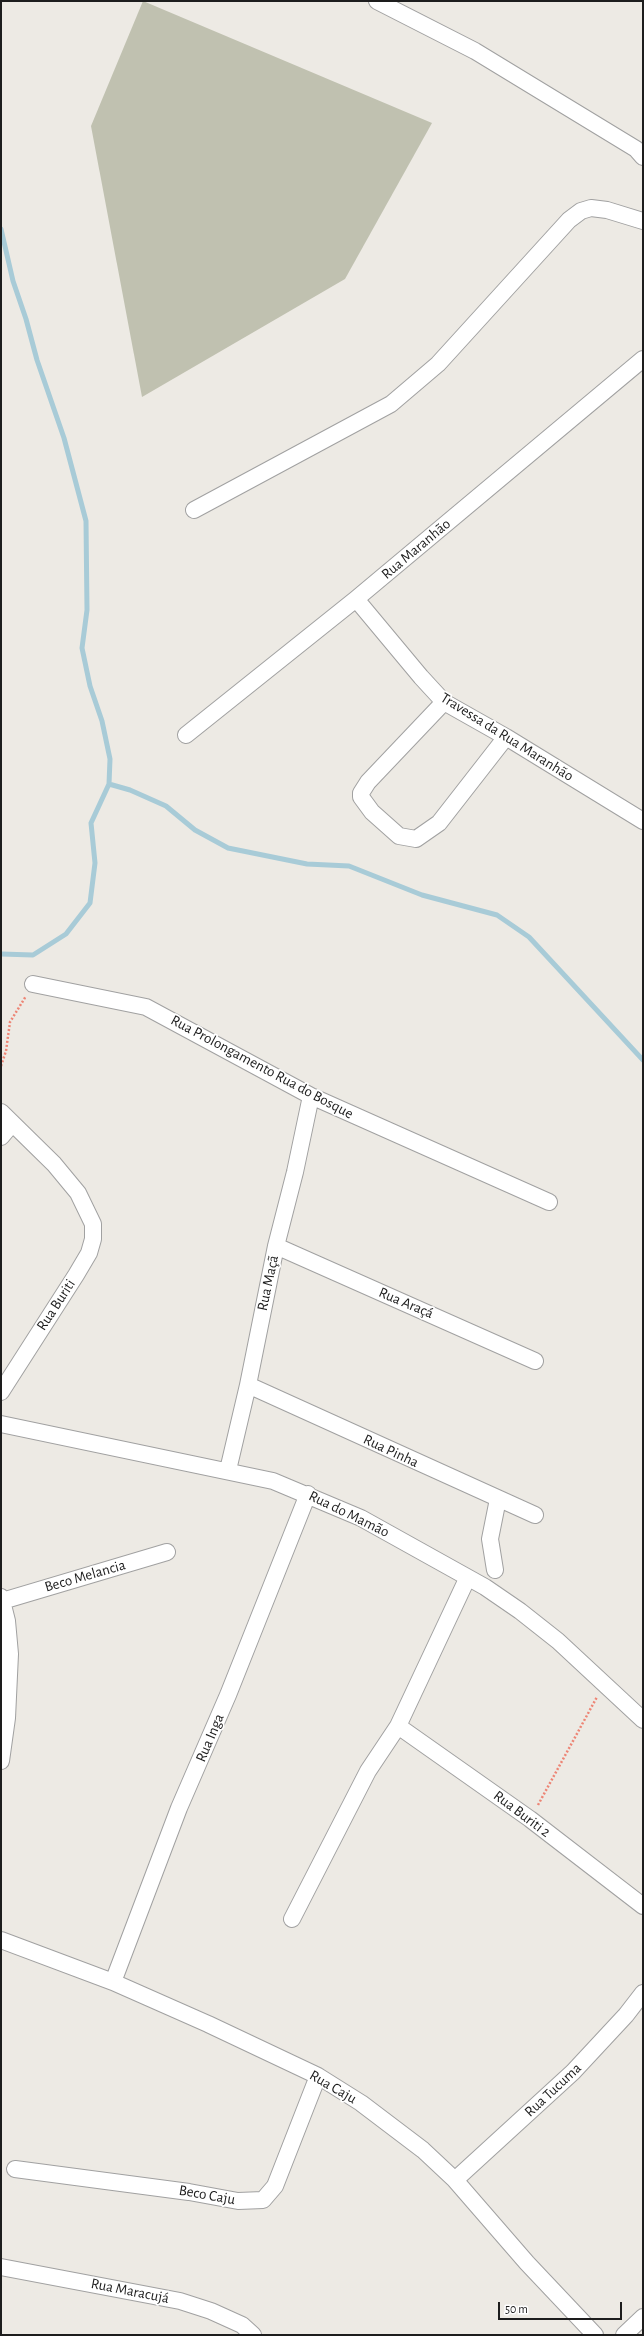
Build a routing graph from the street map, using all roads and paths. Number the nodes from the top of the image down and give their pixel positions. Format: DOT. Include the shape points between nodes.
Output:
graph roads {
  1 [pos="377,1"];
  2 [pos="643,158"];
  3 [pos="643,221"];
  4 [pos="643,359"];
  5 [pos="194,510"];
  6 [pos="356,599"];
  7 [pos="444,702"];
  8 [pos="186,735"];
  9 [pos="506,737"];
  10 [pos="643,821"];
  11 [pos="33,984"];
  12 [pos="1,1066"];
  13 [pos="311,1096"];
  14 [pos="1,1112"];
  15 [pos="12,1124"];
  16 [pos="1,1137"];
  17 [pos="549,1202"];
  18 [pos="276,1246"];
  19 [pos="535,1361"];
  20 [pos="248,1385"];
  21 [pos="1,1392"];
  22 [pos="1,1424"];
  23 [pos="228,1470"];
  24 [pos="308,1494"];
  25 [pos="498,1499"];
  26 [pos="535,1515"];
  27 [pos="167,1552"];
  28 [pos="496,1570"];
  29 [pos="467,1579"];
  30 [pos="2,1599"];
  31 [pos="604,1683"];
  32 [pos="643,1720"];
  33 [pos="398,1726"];
  34 [pos="1,1761"];
  35 [pos="530,1819"];
  36 [pos="643,1906"];
  37 [pos="292,1919"];
  38 [pos="1,1940"];
  39 [pos="113,1982"];
  40 [pos="643,1993"];
  41 [pos="318,2076"];
  42 [pos="15,2169"];
  43 [pos="455,2180"];
  44 [pos="1,2267"];
  45 [pos="643,2317"];
  46 [pos="253,2335"];
  47 [pos="596,2335"];
  48 [pos="624,2335"];
  1 -- 2 [label="street" via="475,51 636,149"];
  3 -- 5 [label="street" via="607,210 591,208 581,211 569,220 438,364 391,404"];
  4 -- 6 [label="street, Rua Maranhão"];
  6 -- 7 [label="street, Travessa da Rua Maranhão" via="420,678"];
  6 -- 8 [label="street, Rua Maranhão"];
  7 -- 9 [label="street, Travessa da Rua Maranhão"];
  7 -- 9 [label="street" via="368,782 361,793 361,797 372,812 399,836 416,839 439,823"];
  9 -- 10 [label="street, Travessa da Rua Maranhão"];
  11 -- 12 [label="path" via="10,1022 6,1052"];
  11 -- 13 [label="street, Rua Prolongamento Rua do Bosque" via="146,1007"];
  13 -- 17 [label="street, Rua Prolongamento Rua do Bosque"];
  13 -- 18 [label="street, Rua Maçã"];
  14 -- 15 [label="street, Rua Buriti"];
  15 -- 16 [label="street"];
  15 -- 21 [label="street, Rua Buriti" via="54,1164 78,1193 89,1214 93,1239 89,1253"];
  18 -- 19 [label="street, Rua Araçá"];
  18 -- 20 [label="street, Rua Maçã"];
  20 -- 23 [label="street, Rua Maçã"];
  20 -- 25 [label="street, Rua Pinha"];
  22 -- 23 [label="street, Rua do Mamão"];
  23 -- 24 [label="street, Rua do Mamão" via="273,1481"];
  24 -- 29 [label="street, Rua do Mamão" via="360,1518"];
  24 -- 39 [label="street, Rua Inga" via="228,1695 179,1808"];
  25 -- 26 [label="street, Rua Pinha"];
  25 -- 28 [label="street" via="490,1539"];
  27 -- 30 [label="street, Beco Melancia"];
  29 -- 31 [label="street, Rua do Mamão" via="486,1587 520,1611"];
  29 -- 33 [label="street"];
  30 -- 34 [label="street" via="10,1654 7,1718"];
  31 -- 32 [label="street, Rua do Mamão"];
  31 -- 35 [label="path"];
  33 -- 35 [label="street, Rua Buriti 2"];
  33 -- 37 [label="street" via="368,1772"];
  35 -- 36 [label="street, Rua Buriti 2"];
  38 -- 39 [label="street, Rua Caju"];
  39 -- 41 [label="street, Rua Caju"];
  40 -- 43 [label="street, Rua Tucuma" via="573,2072"];
  41 -- 42 [label="street, Beco Caju" via="275,2186 263,2200 238,2201"];
  41 -- 43 [label="street, Rua Caju" via="388,2122"];
  43 -- 47 [label="street, Rua Caju" via="527,2263"];
  44 -- 46 [label="street, Rua Maracujá" via="180,2301 211,2311 242,2326"];
  45 -- 48 [label="street"];
}
